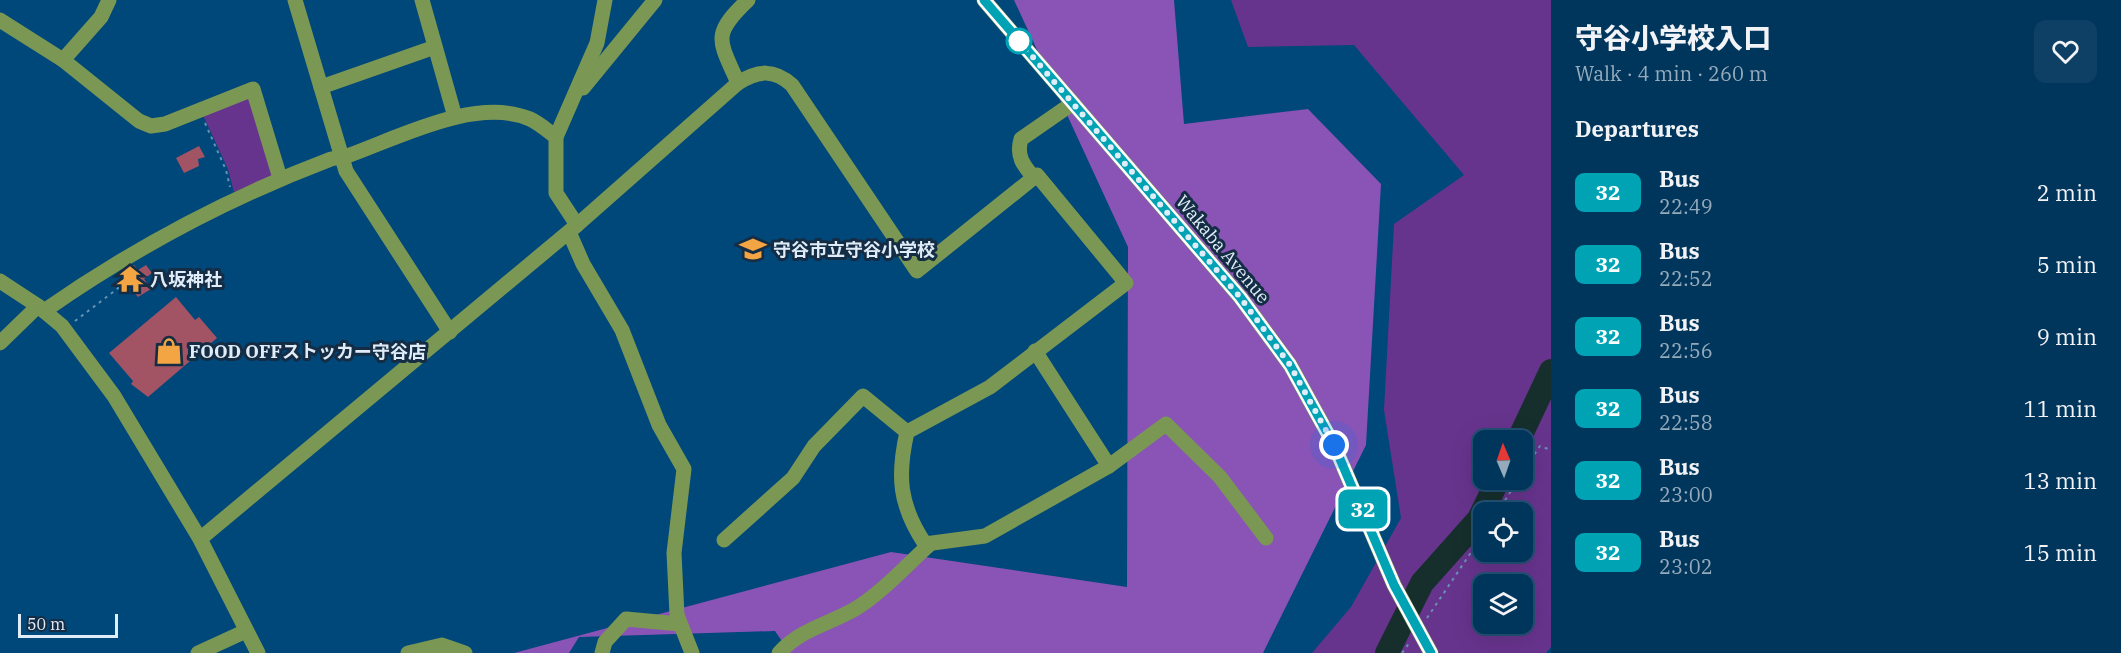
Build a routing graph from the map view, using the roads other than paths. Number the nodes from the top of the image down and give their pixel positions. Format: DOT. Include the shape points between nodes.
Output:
graph roads {
  1 [pos="109,0"];
  2 [pos="295,0"];
  3 [pos="422,0"];
  4 [pos="605,0"];
  5 [pos="656,0"];
  6 [pos="748,0"];
  7 [pos="984,0"];
  8 [pos="0,20"];
  9 [pos="435,47"];
  10 [pos="63,60"];
  11 [pos="738,83"];
  12 [pos="321,87"];
  13 [pos="572,102"];
  14 [pos="1072,103"];
  15 [pos="455,117"];
  16 [pos="556,137"];
  17 [pos="341,157"];
  18 [pos="280,178"];
  19 [pos="1034,178"];
  20 [pos="573,228"];
  21 [pos="0,281"];
  22 [pos="41,308"];
  23 [pos="450,332"];
  24 [pos="0,343"];
  25 [pos="1035,351"];
  26 [pos="907,432"];
  27 [pos="1109,466"];
  28 [pos="1266,538"];
  29 [pos="200,539"];
  30 [pos="724,540"];
  31 [pos="929,545"];
  32 [pos="680,624"];
  33 [pos="246,631"];
  34 [pos="198,653"];
  35 [pos="258,653"];
  36 [pos="408,653"];
  37 [pos="465,653"];
  38 [pos="602,653"];
  39 [pos="692,653"];
  40 [pos="779,653"];
  41 [pos="1431,653"];
  1 -- 10 [label="street" via="101,17"];
  2 -- 12 [label="street"];
  3 -- 9 [label="street"];
  4 -- 13 [label="street" via="597,43"];
  5 -- 13 [label="street"];
  6 -- 11 [label="street" via="728,19 721,38"];
  7 -- 14 [label="street, Wakaba Avenue"];
  8 -- 10 [label="street"];
  9 -- 12 [label="street"];
  9 -- 15 [label="street"];
  10 -- 18 [label="street" via="151,126 253,89"];
  11 -- 19 [label="street" via="766,72 783,77 792,85 917,271"];
  11 -- 20 [label="street"];
  12 -- 17 [label="street"];
  13 -- 16 [label="street"];
  14 -- 19 [label="street" via="1021,139 1018,148 1022,163"];
  14 -- 41 [label="street, Wakaba Avenue" via="1240,297 1290,365 1334,445 1394,585"];
  15 -- 16 [label="street" via="516,114 531,119"];
  15 -- 17 [label="street"];
  16 -- 20 [label="street" via="556,193"];
  17 -- 18 [label="street"];
  17 -- 23 [label="street" via="346,171"];
  18 -- 22 [label="street" via="113,263"];
  19 -- 25 [label="street" via="1037,175 1126,283"];
  20 -- 23 [label="street"];
  20 -- 32 [label="street" via="583,264 622,330 659,425 684,469 674,553 676,615"];
  21 -- 22 [label="street"];
  22 -- 24 [label="street"];
  22 -- 29 [label="street" via="64,329 114,396"];
  23 -- 29 [label="street"];
  25 -- 26 [label="street" via="990,387"];
  25 -- 27 [label="street"];
  26 -- 30 [label="street" via="863,396 814,446 793,478"];
  26 -- 31 [label="street" via="900,462 901,494 918,533"];
  27 -- 28 [label="street" via="1166,424 1220,477"];
  27 -- 31 [label="street" via="985,536"];
  29 -- 33 [label="street"];
  31 -- 40 [label="street" via="856,609 807,630"];
  32 -- 38 [label="street" via="626,619 605,642"];
  32 -- 39 [label="street"];
  33 -- 34 [label="street"];
  33 -- 35 [label="street"];
  36 -- 37 [label="street" via="442,645"];
}
